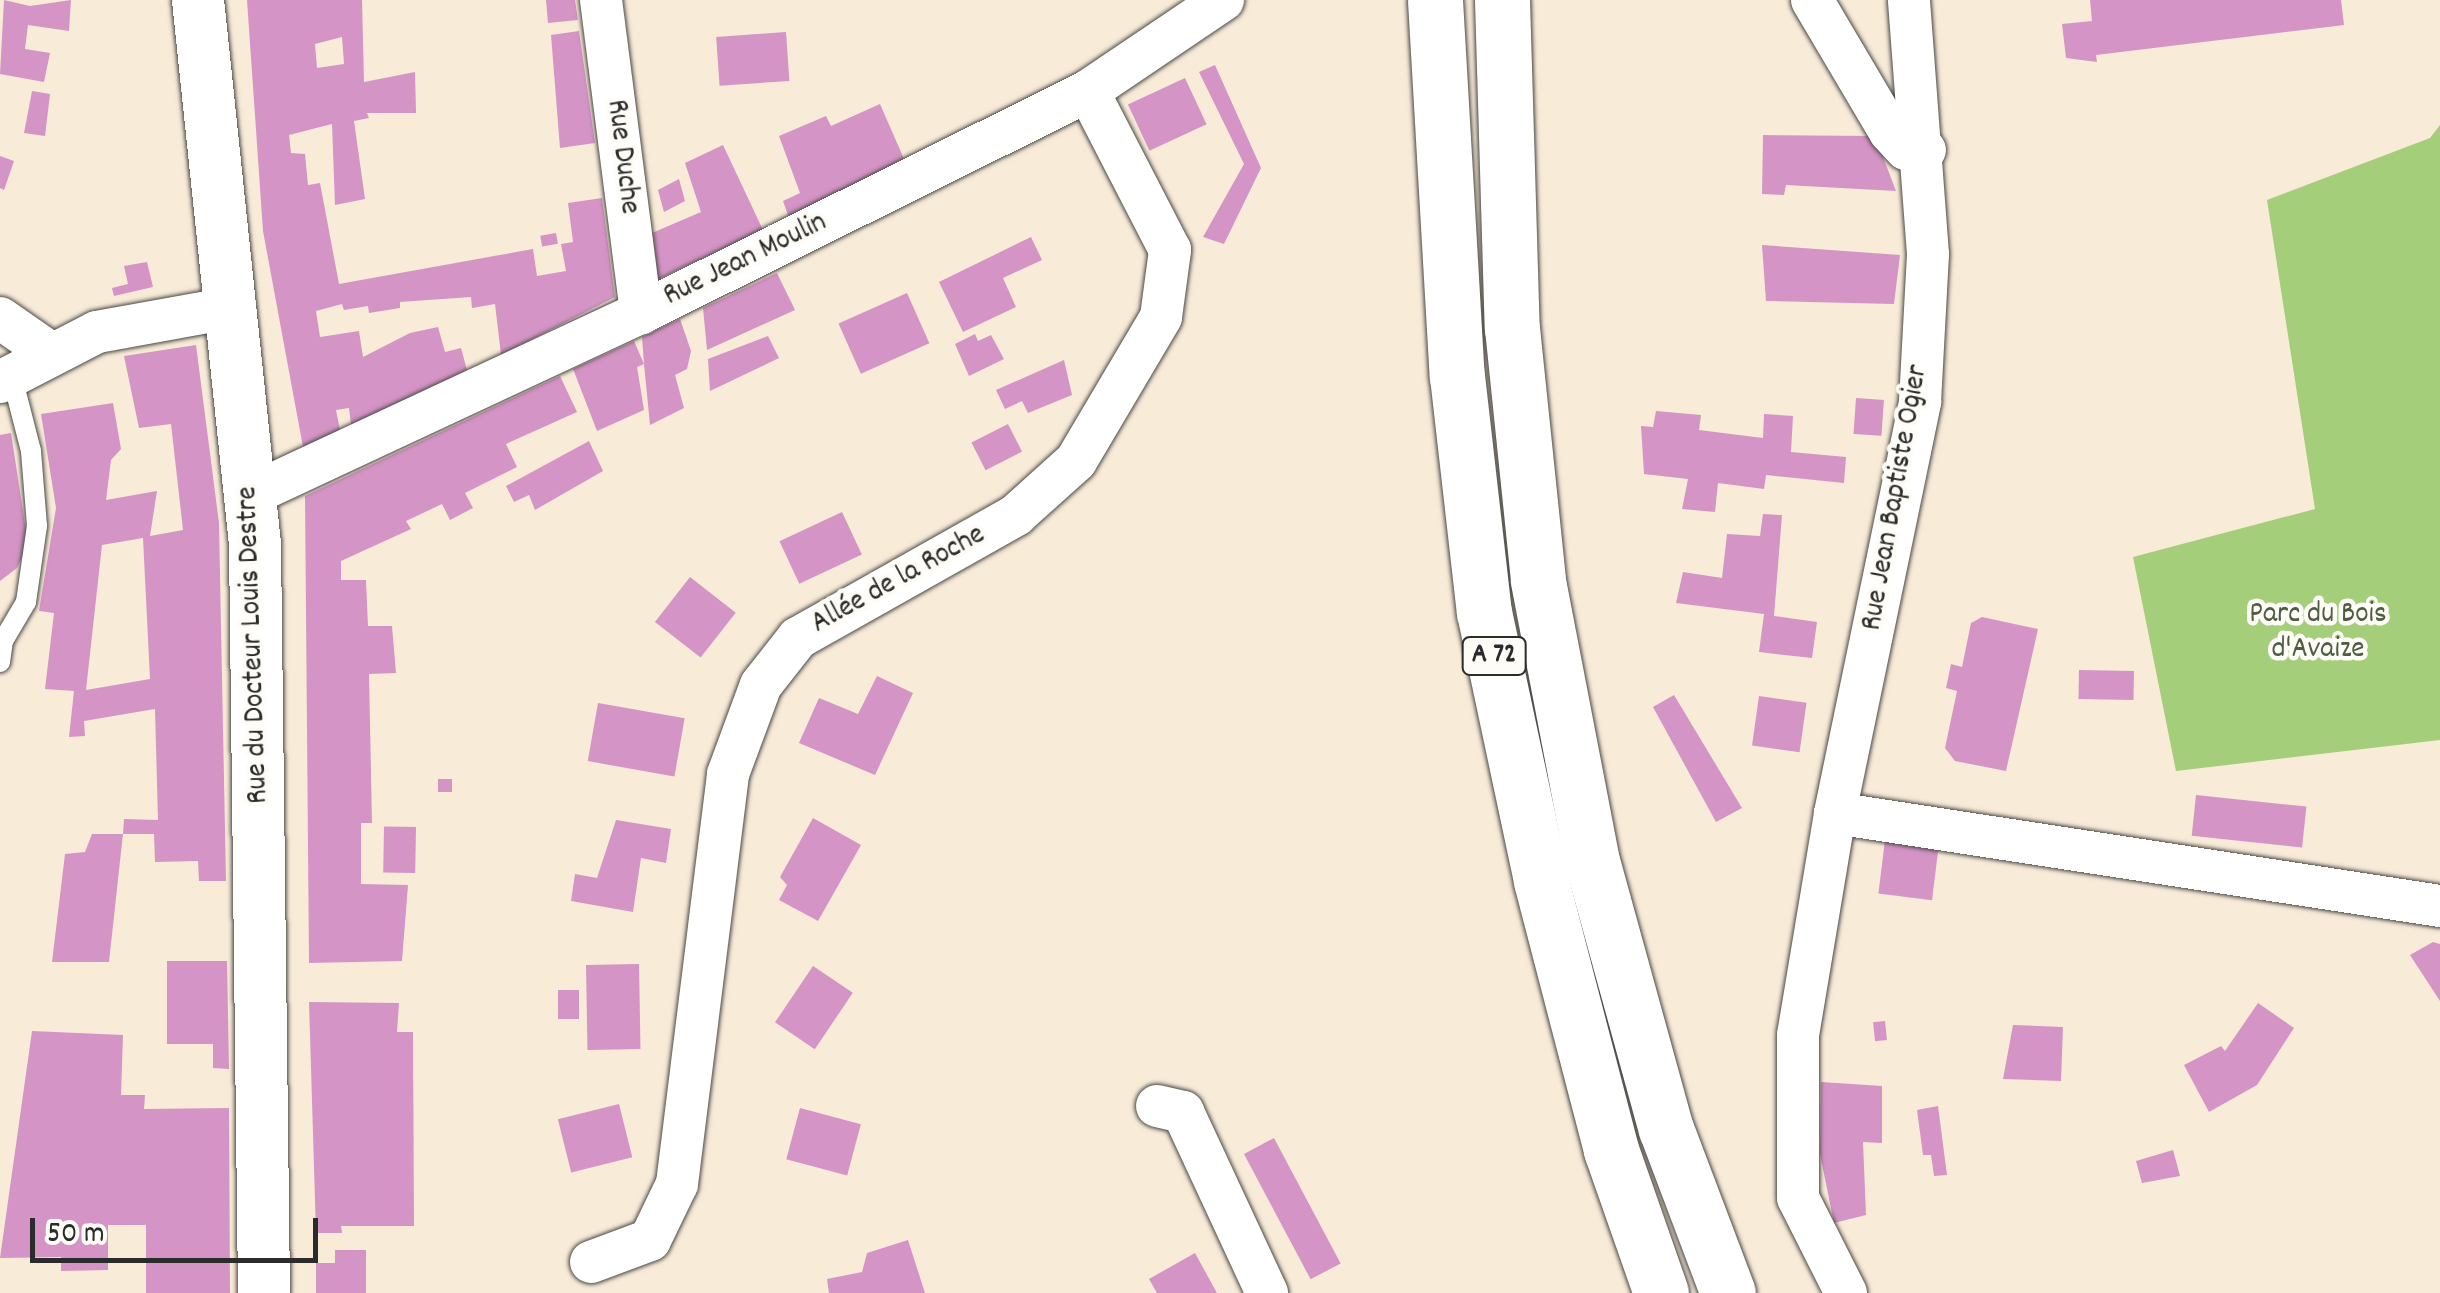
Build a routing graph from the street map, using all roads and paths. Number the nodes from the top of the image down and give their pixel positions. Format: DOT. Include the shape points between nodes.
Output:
graph roads {
  1 [pos="198,0"];
  2 [pos="601,0"];
  3 [pos="1223,0"];
  4 [pos="1436,0"];
  5 [pos="1502,0"];
  6 [pos="1812,0"];
  7 [pos="1909,0"];
  8 [pos="1088,91"];
  9 [pos="1925,150"];
  10 [pos="228,308"];
  11 [pos="642,313"];
  12 [pos="0,318"];
  13 [pos="49,352"];
  14 [pos="6,378"];
  15 [pos="252,494"];
  16 [pos="0,662"];
  17 [pos="1835,813"];
  18 [pos="2440,906"];
  19 [pos="1157,1106"];
  20 [pos="591,1262"];
  21 [pos="264,1293"];
  22 [pos="1267,1293"];
  23 [pos="1661,1293"];
  24 [pos="1728,1293"];
  25 [pos="1846,1293"];
  1 -- 10 [label="street, Rue du Docteur Louis Destre"];
  2 -- 11 [label="street, Rue Duche"];
  3 -- 8 [label="street, Rue Jean Moulin"];
  4 -- 23 [label="highway, A 72" via="1457,376 1484,612 1541,882 1610,1150"];
  5 -- 24 [label="highway, A 72" via="1512,328 1538,582 1592,861 1666,1129"];
  6 -- 9 [label="street" via="1890,132 1906,149"];
  7 -- 9 [label="street, Rue Jean Baptiste Ogier"];
  8 -- 11 [label="street, Rue Jean Moulin"];
  8 -- 20 [label="street, Allée de la Roche" via="1170,250 1161,317 1076,461 1016,515 798,638 761,685 728,774 678,1184 650,1240"];
  9 -- 17 [label="street, Rue Jean Baptiste Ogier" via="1928,254 1920,402"];
  10 -- 13 [label="street" via="97,332"];
  10 -- 15 [label="street, Rue du Docteur Louis Destre"];
  11 -- 15 [label="street, Rue Jean Moulin"];
  12 -- 13 [label="street"];
  13 -- 14 [label="street"];
  14 -- 16 [label="lane" via="31,452 37,526 26,602 3,641"];
  15 -- 21 [label="street, Rue du Docteur Louis Destre"];
  17 -- 18 [label="street"];
  17 -- 25 [label="street, Rue Jean Baptiste Ogier" via="1798,1035 1798,1198"];
  19 -- 22 [label="street" via="1183,1112"];
}
